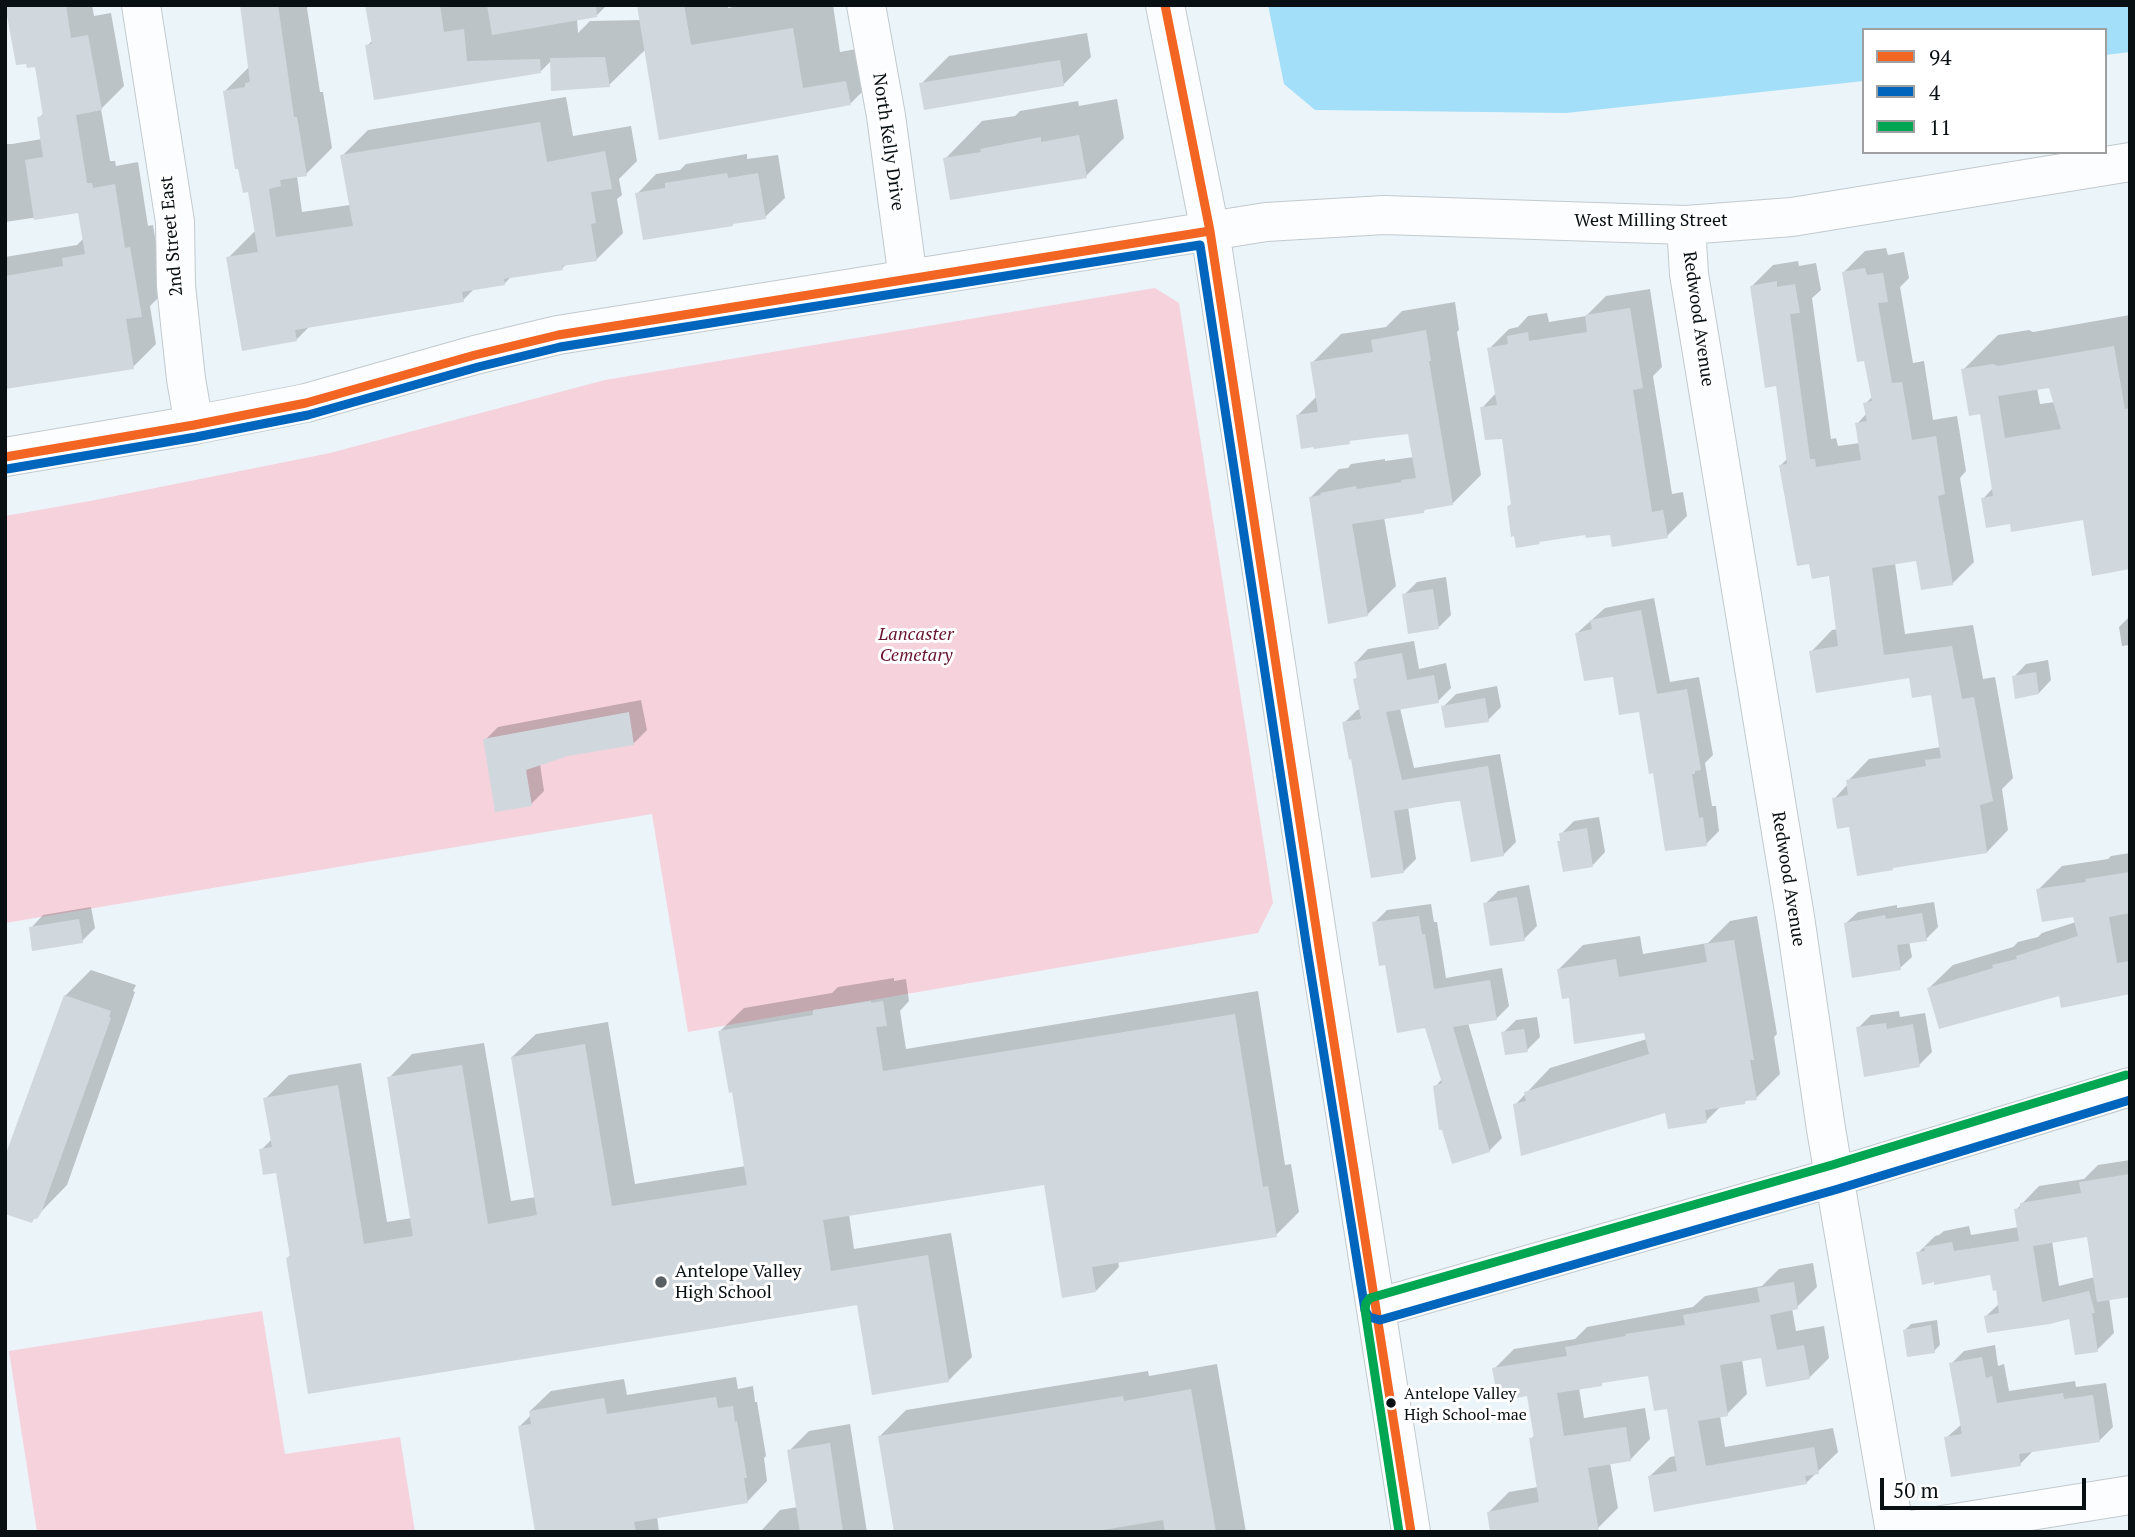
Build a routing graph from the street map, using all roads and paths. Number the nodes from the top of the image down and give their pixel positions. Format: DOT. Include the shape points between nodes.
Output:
graph roads {
  1 [pos="141,5"];
  2 [pos="866,5"];
  3 [pos="1165,5"];
  4 [pos="2130,162"];
  5 [pos="1686,225"];
  6 [pos="1210,231"];
  7 [pos="908,278"];
  8 [pos="194,425"];
  9 [pos="5,457"];
  10 [pos="2130,1087"];
  11 [pos="1835,1177"];
  12 [pos="1377,1308"];
  13 [pos="2130,1495"];
  14 [pos="1411,1532"];
  15 [pos="1897,1532"];
  1 -- 8 [label="street, 2nd Street East" via="175,222 176,286"];
  2 -- 7 [label="street, North Kelly Drive"];
  3 -- 6 [label="street"];
  4 -- 5 [label="street, West Milling Street" via="1792,218"];
  5 -- 6 [label="street, West Milling Street" via="1384,215 1285,220"];
  5 -- 11 [label="street, Redwood Avenue" via="1691,288"];
  6 -- 7 [label="street, West Milling Street"];
  6 -- 12 [label="street"];
  7 -- 8 [label="street, West Milling Street" via="558,335 306,403"];
  8 -- 9 [label="street, West Milling Street"];
  10 -- 11 [label="street"];
  11 -- 12 [label="street"];
  11 -- 15 [label="street, Redwood Avenue"];
  12 -- 14 [label="street"];
  13 -- 15 [label="street"];
}
